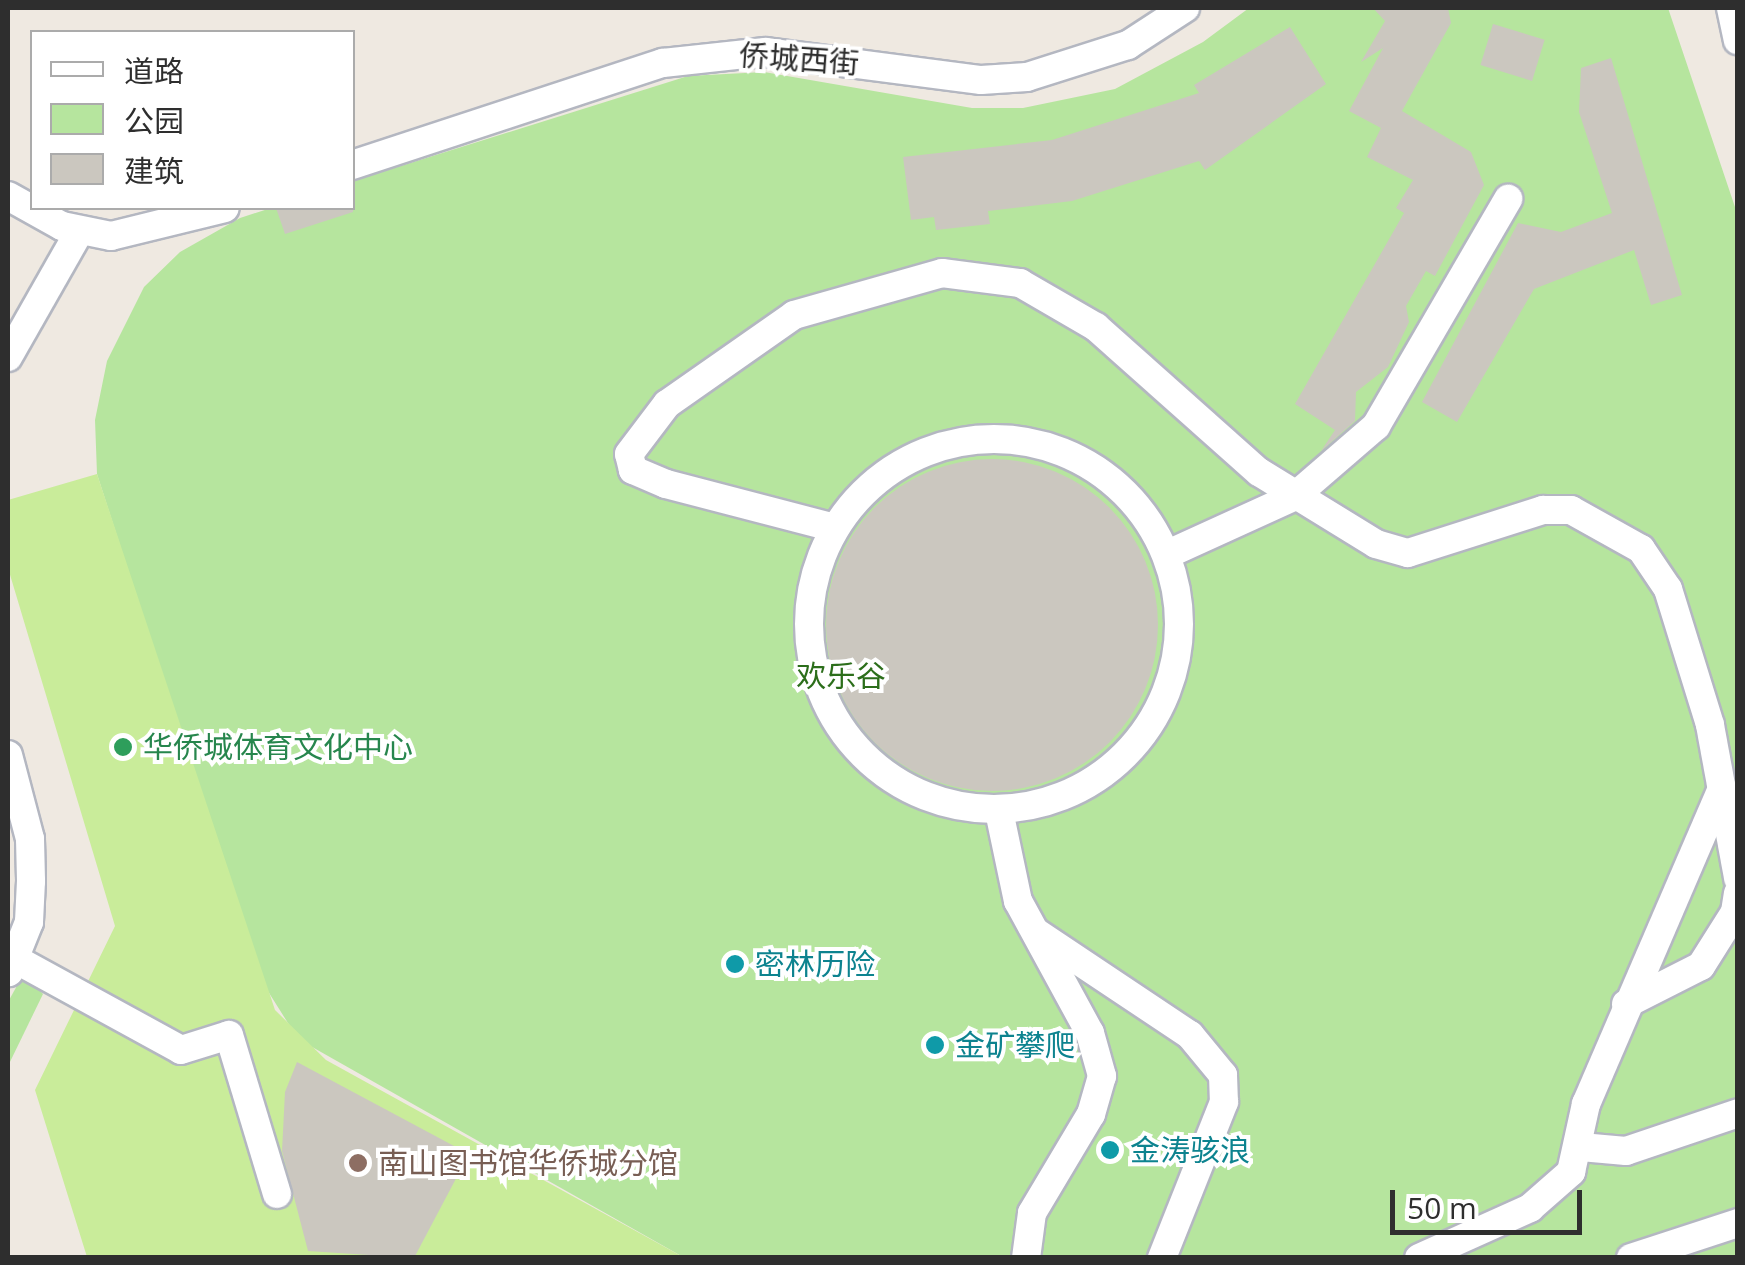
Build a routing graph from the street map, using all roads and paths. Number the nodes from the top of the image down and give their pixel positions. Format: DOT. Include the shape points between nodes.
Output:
graph roads {
  1 [pos="1184,8"];
  2 [pos="1731,8"];
  3 [pos="1738,40"];
  4 [pos="355,164"];
  5 [pos="1508,199"];
  6 [pos="36,210"];
  7 [pos="217,210"];
  8 [pos="79,232"];
  9 [pos="8,357"];
  10 [pos="1296,496"];
  11 [pos="835,528"];
  12 [pos="1168,554"];
  13 [pos="8,755"];
  14 [pos="1722,788"];
  15 [pos="999,811"];
  16 [pos="1738,878"];
  17 [pos="1738,893"];
  18 [pos="1032,929"];
  19 [pos="11,966"];
  20 [pos="1626,1004"];
  21 [pos="1738,1113"];
  22 [pos="1581,1147"];
  23 [pos="278,1194"];
  24 [pos="1738,1224"];
  25 [pos="1026,1258"];
  26 [pos="1162,1258"];
  27 [pos="1418,1258"];
  28 [pos="1630,1258"];
  1 -- 4 [label="street, 侨城西街" via="1128,45 1027,77 982,80 766,52 663,63"];
  2 -- 3 [label="street"];
  5 -- 10 [label="street" via="1376,426"];
  6 -- 8 [label="street"];
  7 -- 8 [label="street" via="130,235"];
  8 -- 9 [label="street"];
  10 -- 11 [label="street" via="1058,301 979,272 942,273 794,315 667,404 629,454 633,470 666,484"];
  10 -- 12 [label="street"];
  10 -- 14 [label="street" via="1376,544 1408,553 1543,510 1571,510 1610,526 1640,550 1668,589"];
  11 -- 12 [label="street" via="868,488 910,459 958,442 1010,439 1060,450 1106,474 1142,510"];
  11 -- 15 [label="street" via="808,618 825,704 849,742 891,780 943,803"];
  12 -- 15 [label="street" via="1181,612 1176,672 1151,726 1110,770 1058,799"];
  13 -- 19 [label="street" via="30,839 28,922"];
  14 -- 16 [label="street"];
  14 -- 20 [label="street"];
  15 -- 18 [label="street"];
  17 -- 20 [label="street" via="1735,912 1701,966"];
  18 -- 25 [label="street" via="1090,1034 1102,1076 1090,1114 1032,1214"];
  18 -- 26 [label="street" via="1190,1035 1224,1075 1224,1102"];
  19 -- 23 [label="street" via="181,1050 228,1035"];
  20 -- 22 [label="street" via="1586,1104"];
  21 -- 22 [label="street" via="1626,1150"];
  22 -- 27 [label="street" via="1557,1190"];
  24 -- 28 [label="street"];
}
